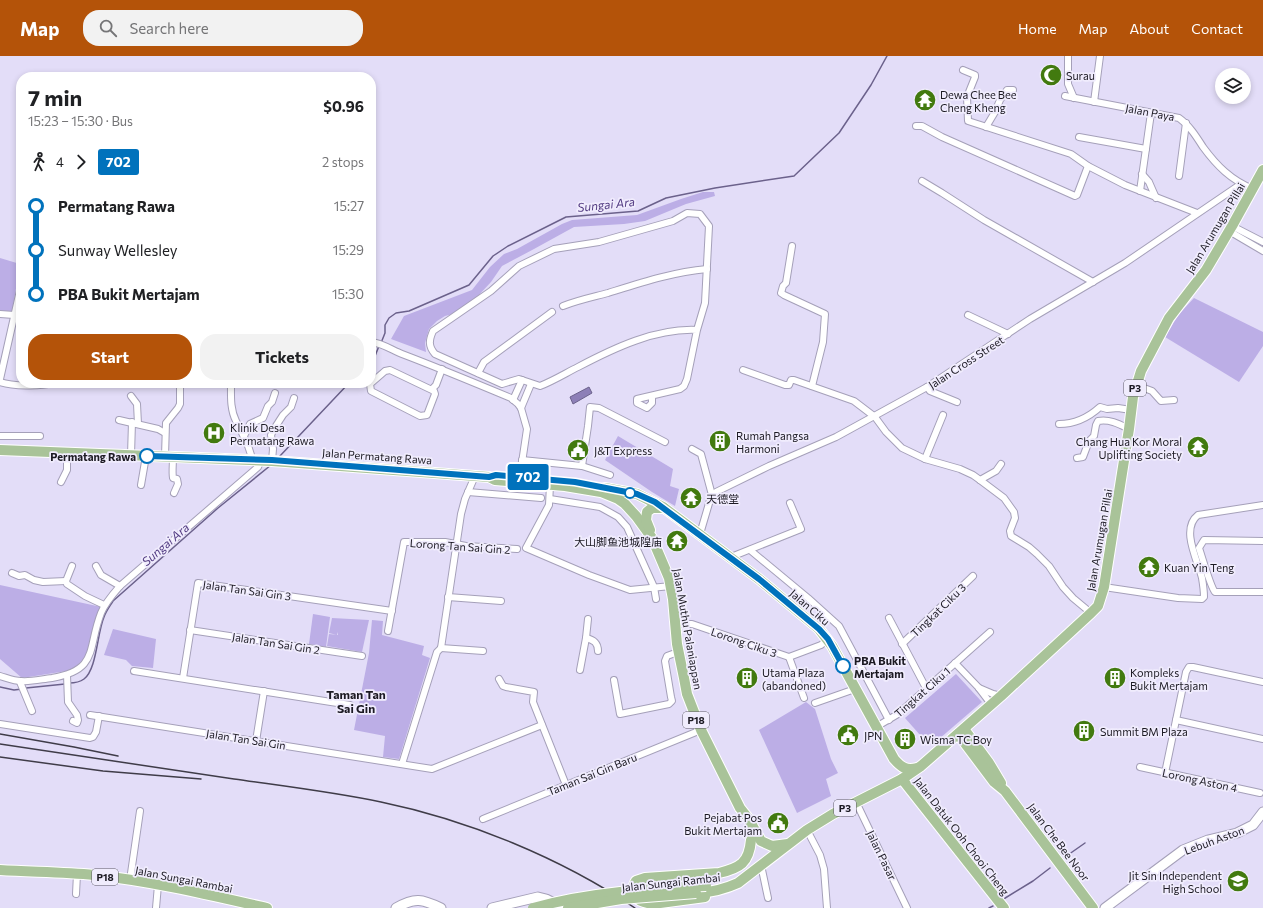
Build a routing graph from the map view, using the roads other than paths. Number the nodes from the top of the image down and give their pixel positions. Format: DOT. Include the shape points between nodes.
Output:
graph roads {
  1 [pos="1068,56"];
  2 [pos="1100,56"];
  3 [pos="963,70"];
  4 [pos="1013,90"];
  5 [pos="1065,96"];
  6 [pos="1074,98"];
  7 [pos="1094,102"];
  8 [pos="1151,113"];
  9 [pos="1186,123"];
  10 [pos="916,126"];
  11 [pos="986,127"];
  12 [pos="1079,138"];
  13 [pos="1146,149"];
  14 [pos="1088,166"];
  15 [pos="1263,170"];
  16 [pos="1142,174"];
  17 [pos="1179,176"];
  18 [pos="1260,178"];
  19 [pos="922,181"];
  20 [pos="1241,184"];
  21 [pos="1253,189"];
  22 [pos="1140,191"];
  23 [pos="1156,198"];
  24 [pos="1197,213"];
  25 [pos="1231,228"];
  26 [pos="1263,242"];
  27 [pos="792,246"];
  28 [pos="1263,251"];
  29 [pos="707,269"];
  30 [pos="1093,282"];
  31 [pos="563,306"];
  32 [pos="16,307"];
  33 [pos="552,312"];
  34 [pos="0,314"];
  35 [pos="14,315"];
  36 [pos="968,315"];
  37 [pos="697,330"];
  38 [pos="1008,334"];
  39 [pos="376,343"];
  40 [pos="442,369"];
  41 [pos="743,370"];
  42 [pos="478,373"];
  43 [pos="0,379"];
  44 [pos="376,380"];
  45 [pos="522,380"];
  46 [pos="531,384"];
  47 [pos="16,385"];
  48 [pos="1136,385"];
  49 [pos="812,386"];
  50 [pos="927,387"];
  51 [pos="180,388"];
  52 [pos="231,388"];
  53 [pos="371,388"];
  54 [pos="432,389"];
  55 [pos="275,393"];
  56 [pos="131,396"];
  57 [pos="652,396"];
  58 [pos="294,398"];
  59 [pos="514,400"];
  60 [pos="1174,400"];
  61 [pos="957,402"];
  62 [pos="521,408"];
  63 [pos="1131,410"];
  64 [pos="943,415"];
  65 [pos="875,417"];
  66 [pos="119,420"];
  67 [pos="135,423"];
  68 [pos="1059,424"];
  69 [pos="1129,429"];
  70 [pos="165,433"];
  71 [pos="0,436"];
  72 [pos="40,436"];
  73 [pos="244,436"];
  74 [pos="665,442"];
  75 [pos="692,449"];
  76 [pos="0,450"];
  77 [pos="67,452"];
  78 [pos="131,455"];
  79 [pos="146,456"];
  80 [pos="169,457"];
  81 [pos="1077,458"];
  82 [pos="925,459"];
  83 [pos="256,460"];
  84 [pos="272,460"];
  85 [pos="522,460"];
  86 [pos="1001,464"];
  87 [pos="582,466"];
  88 [pos="610,475"];
  89 [pos="475,476"];
  90 [pos="526,479"];
  91 [pos="980,480"];
  92 [pos="61,482"];
  93 [pos="550,485"];
  94 [pos="141,486"];
  95 [pos="468,492"];
  96 [pos="625,492"];
  97 [pos="174,493"];
  98 [pos="712,495"];
  99 [pos="540,498"];
  100 [pos="550,499"];
  101 [pos="790,503"];
  102 [pos="625,504"];
  103 [pos="1263,505"];
  104 [pos="668,510"];
  105 [pos="700,534"];
  106 [pos="652,538"];
  107 [pos="1263,541"];
  108 [pos="456,544"];
  109 [pos="517,549"];
  110 [pos="750,550"];
  111 [pos="731,557"];
  112 [pos="72,566"];
  113 [pos="96,566"];
  114 [pos="12,573"];
  115 [pos="973,576"];
  116 [pos="66,581"];
  117 [pos="120,586"];
  118 [pos="671,586"];
  119 [pos="654,587"];
  120 [pos="1104,587"];
  121 [pos="1263,592"];
  122 [pos="448,597"];
  123 [pos="656,599"];
  124 [pos="501,601"];
  125 [pos="104,605"];
  126 [pos="392,611"];
  127 [pos="1091,614"];
  128 [pos="889,618"];
  129 [pos="588,619"];
  130 [pos="676,624"];
  131 [pos="190,630"];
  132 [pos="388,631"];
  133 [pos="990,632"];
  134 [pos="586,638"];
  135 [pos="828,639"];
  136 [pos="902,644"];
  137 [pos="441,648"];
  138 [pos="483,652"];
  139 [pos="598,652"];
  140 [pos="678,652"];
  141 [pos="362,656"];
  142 [pos="789,657"];
  143 [pos="955,663"];
  144 [pos="580,670"];
  145 [pos="134,671"];
  146 [pos="0,676"];
  147 [pos="67,676"];
  148 [pos="183,678"];
  149 [pos="499,679"];
  150 [pos="614,680"];
  151 [pos="1263,682"];
  152 [pos="20,683"];
  153 [pos="978,687"];
  154 [pos="926,688"];
  155 [pos="855,689"];
  156 [pos="264,691"];
  157 [pos="1001,696"];
  158 [pos="804,698"];
  159 [pos="815,703"];
  160 [pos="991,704"];
  161 [pos="350,705"];
  162 [pos="32,711"];
  163 [pos="90,714"];
  164 [pos="99,716"];
  165 [pos="889,720"];
  166 [pos="1176,720"];
  167 [pos="73,721"];
  168 [pos="0,724"];
  169 [pos="542,724"];
  170 [pos="876,727"];
  171 [pos="701,730"];
  172 [pos="961,732"];
  173 [pos="1263,739"];
  174 [pos="256,741"];
  175 [pos="894,759"];
  176 [pos="402,764"];
  177 [pos="921,766"];
  178 [pos="1140,767"];
  179 [pos="1165,773"];
  180 [pos="902,779"];
  181 [pos="566,785"];
  182 [pos="884,787"];
  183 [pos="1260,793"];
  184 [pos="856,802"];
  185 [pos="740,808"];
  186 [pos="140,811"];
  187 [pos="1263,812"];
  188 [pos="483,819"];
  189 [pos="807,830"];
  190 [pos="751,840"];
  191 [pos="788,844"];
  192 [pos="761,865"];
  193 [pos="0,870"];
  194 [pos="77,874"];
  195 [pos="130,880"];
  196 [pos="735,881"];
  197 [pos="158,885"];
  198 [pos="76,894"];
  199 [pos="768,898"];
  200 [pos="398,907"];
  201 [pos="156,908"];
  202 [pos="267,908"];
  203 [pos="441,908"];
  204 [pos="492,908"];
  205 [pos="533,908"];
  206 [pos="564,908"];
  207 [pos="568,908"];
  208 [pos="827,908"];
  209 [pos="907,908"];
  210 [pos="1004,908"];
  211 [pos="1093,908"];
  212 [pos="1105,908"];
  1 -- 6 [label="street" via="1068,84"];
  2 -- 7 [label="street"];
  3 -- 11 [label="street" via="975,75 967,97 968,121"];
  4 -- 11 [label="street" via="1007,90"];
  5 -- 6 [label="street, Jalan Paya"];
  6 -- 7 [label="street, Jalan Paya"];
  7 -- 8 [label="street, Jalan Paya"];
  8 -- 9 [label="street, Jalan Paya" via="1179,118"];
  8 -- 13 [label="street"];
  9 -- 17 [label="street"];
  9 -- 20 [label="street, Jalan Paya" via="1224,172"];
  10 -- 14 [label="street" via="922,126 1075,196"];
  11 -- 14 [label="street" via="1071,154"];
  12 -- 13 [label="street"];
  13 -- 16 [label="street"];
  14 -- 22 [label="street"];
  15 -- 18 [label="main road, Jalan Arumugan Pillai / P3"];
  16 -- 22 [label="street"];
  16 -- 23 [label="street" via="1149,182"];
  18 -- 21 [label="main road, Jalan Arumugan Pillai / P3"];
  19 -- 30 [label="street" via="984,220"];
  20 -- 21 [label="street, Jalan Paya"];
  20 -- 24 [label="street, Jalan Cross Street"];
  21 -- 25 [label="main road, Jalan Arumugan Pillai / P3"];
  22 -- 23 [label="street"];
  23 -- 24 [label="street"];
  24 -- 30 [label="street, Jalan Cross Street"];
  25 -- 26 [label="street"];
  25 -- 28 [label="street"];
  25 -- 48 [label="main road, Jalan Arumugan Pillai / P3" via="1206,270 1169,318 1150,352"];
  27 -- 49 [label="street" via="786,283 781,293 825,314 822,342"];
  29 -- 31 [label="street" via="654,279"];
  29 -- 37 [label="street" via="705,303"];
  29 -- 42 [label="street" via="709,226 700,214 687,214 673,221 599,242 554,249 519,266 491,291 433,331 429,338 430,349 435,354"];
  30 -- 38 [label="street, Jalan Cross Street"];
  32 -- 35 [label="street"];
  33 -- 42 [label="street" via="484,362"];
  34 -- 35 [label="street"];
  35 -- 43 [label="street"];
  36 -- 38 [label="street"];
  37 -- 46 [label="street" via="681,330 644,339 607,353 540,386"];
  37 -- 57 [label="street" via="684,386"];
  38 -- 50 [label="street, Jalan Cross Street"];
  39 -- 40 [label="street"];
  40 -- 54 [label="street"];
  40 -- 59 [label="street"];
  41 -- 49 [label="street" via="784,385 789,385 791,380 794,380"];
  42 -- 45 [label="street" via="502,384 516,379"];
  43 -- 47 [label="street"];
  44 -- 54 [label="street" via="385,371 390,370"];
  45 -- 46 [label="street"];
  45 -- 59 [label="street"];
  46 -- 62 [label="street"];
  48 -- 60 [label="street" via="1152,391 1161,401"];
  48 -- 63 [label="main road, Jalan Arumugan Pillai / P3"];
  49 -- 65 [label="street" via="854,400"];
  50 -- 61 [label="street" via="930,391"];
  50 -- 65 [label="street, Jalan Cross Street"];
  51 -- 70 [label="street" via="180,404 166,424"];
  52 -- 73 [label="street" via="232,410"];
  53 -- 54 [label="street" via="373,393 423,416 427,415 435,394"];
  55 -- 73 [label="street" via="263,418 250,424"];
  56 -- 67 [label="street" via="137,404"];
  58 -- 84 [label="street" via="291,407 271,435"];
  59 -- 62 [label="street"];
  62 -- 85 [label="street" via="527,429"];
  63 -- 68 [label="street" via="1100,407 1072,423"];
  63 -- 69 [label="main road, Jalan Arumugan Pillai / P3"];
  64 -- 82 [label="street"];
  65 -- 82 [label="street" via="902,448"];
  65 -- 98 [label="street, Jalan Cross Street"];
  66 -- 67 [label="street"];
  67 -- 70 [label="street"];
  67 -- 78 [label="street"];
  69 -- 81 [label="street" via="1108,420 1098,421 1094,436 1089,441 1083,457"];
  69 -- 120 [label="main road, Jalan Arumugan Pillai / P3"];
  70 -- 80 [label="street"];
  71 -- 72 [label="street"];
  73 -- 83 [label="street"];
  74 -- 87 [label="street" via="599,408 590,407"];
  75 -- 98 [label="street" via="701,454"];
  76 -- 77 [label="main road, Jalan Permatang Rawa"];
  77 -- 78 [label="main road, Jalan Permatang Rawa"];
  77 -- 92 [label="street" via="67,470"];
  78 -- 79 [label="main road, Jalan Permatang Rawa"];
  79 -- 80 [label="main road, Jalan Permatang Rawa"];
  79 -- 94 [label="street"];
  80 -- 83 [label="main road, Jalan Permatang Rawa"];
  80 -- 97 [label="street" via="174,468 172,474 178,484"];
  82 -- 91 [label="street" via="960,469"];
  83 -- 84 [label="main road, Jalan Permatang Rawa"];
  83 -- 117 [label="street" via="258,467"];
  84 -- 89 [label="main road, Jalan Permatang Rawa"];
  85 -- 87 [label="street"];
  85 -- 90 [label="street"];
  85 -- 90 [label="street"];
  86 -- 91 [label="street" via="996,471"];
  87 -- 88 [label="street"];
  89 -- 90 [label="main road, Jalan Permatang Rawa" via="496,475"];
  89 -- 95 [label="street"];
  90 -- 93 [label="main road, Jalan Permatang Rawa"];
  90 -- 96 [label="main road, Jalan Permatang Rawa" via="575,482"];
  91 -- 127 [label="street" via="1004,498 1014,512 1011,536 1037,554 1063,587"];
  93 -- 100 [label="street"];
  93 -- 102 [label="main road, Jalan Permatang Rawa" via="601,492"];
  95 -- 99 [label="street"];
  95 -- 108 [label="street"];
  96 -- 102 [label="main road" via="634,500 631,505"];
  96 -- 104 [label="main road, Jalan Permatang Rawa" via="641,496"];
  98 -- 105 [label="street"];
  100 -- 119 [label="street" via="600,507 618,517 627,527"];
  100 -- 119 [label="street" via="526,548 630,590"];
  101 -- 110 [label="street" via="801,529"];
  102 -- 106 [label="main road, Jalan Muthu Palaniappan"];
  103 -- 120 [label="street" via="1198,515 1191,522 1192,549 1202,577 1202,599"];
  104 -- 105 [label="main road, Jalan Ciku"];
  104 -- 106 [label="main road" via="660,507 646,512"];
  105 -- 111 [label="main road, Jalan Ciku"];
  106 -- 118 [label="main road, Jalan Muthu Palaniappan / P18" via="668,572"];
  107 -- 121 [label="street" via="1204,540 1199,548 1215,592"];
  108 -- 109 [label="street, Lorong Tan Sai Gin 2"];
  108 -- 122 [label="street"];
  108 -- 126 [label="street, Lorong Tan Sai Gin 2" via="404,542"];
  110 -- 111 [label="street"];
  110 -- 165 [label="street, Tingkat Ciku 1" via="839,626"];
  111 -- 135 [label="main road, Jalan Ciku"];
  112 -- 116 [label="street"];
  113 -- 117 [label="street" via="101,574"];
  114 -- 116 [label="street" via="43,582"];
  115 -- 136 [label="street, Tingkat Ciku 3"];
  116 -- 125 [label="street" via="85,596"];
  117 -- 125 [label="street"];
  118 -- 119 [label="street"];
  118 -- 130 [label="main road, Jalan Muthu Palaniappan / P18"];
  119 -- 123 [label="street"];
  120 -- 127 [label="main road, Jalan Arumugan Pillai / P3" via="1098,606"];
  122 -- 124 [label="street"];
  122 -- 137 [label="street"];
  125 -- 147 [label="street" via="86,662"];
  126 -- 131 [label="street, Jalan Tan Sai Gin 3" via="198,583"];
  126 -- 132 [label="street"];
  127 -- 157 [label="main road, Jalan Arumugan Pillai / P3"];
  128 -- 136 [label="street"];
  129 -- 134 [label="street"];
  130 -- 140 [label="main road, Jalan Muthu Palaniappan / P18"];
  130 -- 142 [label="street, Lorong Ciku 3" via="692,624"];
  131 -- 141 [label="street, Jalan Tan Sai Gin 2"];
  131 -- 148 [label="street, Jalan Tan Sai Gin 3"];
  133 -- 143 [label="street, Tingkat Ciku 1"];
  134 -- 139 [label="street" via="596,643"];
  134 -- 144 [label="street"];
  135 -- 142 [label="street" via="821,645"];
  135 -- 155 [label="main road, Jalan Ciku"];
  136 -- 154 [label="street"];
  137 -- 138 [label="street"];
  137 -- 176 [label="street" via="437,652"];
  140 -- 150 [label="street" via="667,656 665,660 672,701 669,704 620,714"];
  140 -- 171 [label="main road, Jalan Muthu Palaniappan / P18" via="687,694"];
  142 -- 158 [label="street"];
  143 -- 153 [label="street, Tingkat Ciku 1"];
  143 -- 154 [label="street, Tingkat Ciku 1"];
  145 -- 148 [label="street"];
  146 -- 152 [label="street"];
  147 -- 152 [label="street"];
  147 -- 167 [label="street" via="68,702 78,720 77,723"];
  148 -- 156 [label="street"];
  149 -- 169 [label="street" via="503,686 534,692 533,702"];
  151 -- 166 [label="street" via="1189,667"];
  152 -- 162 [label="street"];
  153 -- 157 [label="street, Tingkat Ciku 1"];
  153 -- 160 [label="street, Tingkat Ciku 1"];
  154 -- 165 [label="street, Tingkat Ciku 1"];
  155 -- 159 [label="street"];
  155 -- 170 [label="main road, Jalan Ciku"];
  156 -- 161 [label="street"];
  156 -- 174 [label="street"];
  157 -- 160 [label="main road, Jalan Arumugan Pillai / P3"];
  160 -- 172 [label="main road, Jalan Arumugan Pillai / P3"];
  163 -- 164 [label="street, Jalan Tan Sai Gin"];
  164 -- 168 [label="street" via="96,732 90,738"];
  164 -- 174 [label="street, Jalan Tan Sai Gin"];
  165 -- 170 [label="street, Tingkat Ciku 1"];
  166 -- 173 [label="street"];
  166 -- 179 [label="street"];
  169 -- 176 [label="street, Jalan Tan Sai Gin" via="432,769"];
  169 -- 181 [label="street"];
  170 -- 175 [label="main road, Jalan Ciku"];
  171 -- 181 [label="street, Taman Sai Gin Baru"];
  171 -- 185 [label="main road, Jalan Muthu Palaniappan / P18"];
  172 -- 177 [label="main road, Jalan Arumugan Pillai / P3"];
  172 -- 211 [label="main road, Jalan Che Bee Noor" via="1000,779 1005,791"];
  174 -- 176 [label="street, Jalan Tan Sai Gin"];
  175 -- 177 [label="main road" via="904,769"];
  175 -- 182 [label="main road" via="894,773"];
  177 -- 180 [label="main road, Jalan Arumugan Pillai / P3"];
  178 -- 179 [label="street, Lorong Aston 4"];
  179 -- 183 [label="street, Lorong Aston 4"];
  180 -- 182 [label="main road, Jalan Arumugan Pillai / P3"];
  180 -- 210 [label="main road, Jalan Datuk Ooh Chooi Cheng"];
  181 -- 188 [label="street, Taman Sai Gin Baru"];
  182 -- 184 [label="main road, Jalan Arumugan Pillai / P3"];
  184 -- 189 [label="main road, Jalan Arumugan Pillai / P3"];
  184 -- 209 [label="street, Jalan Pasar"];
  185 -- 190 [label="main road, Jalan Muthu Palaniappan / P18" via="742,820"];
  185 -- 191 [label="main road, Jalan Muthu Palaniappan / P18" via="764,844"];
  186 -- 195 [label="street"];
  187 -- 212 [label="street, Lebuh Aston" via="1253,824 1237,833 1208,840 1183,850"];
  189 -- 191 [label="main road, Jalan Arumugan Pillai / P3"];
  189 -- 208 [label="street" via="824,869"];
  190 -- 192 [label="main road" via="748,857 730,870 719,874 645,878 636,881 633,894 638,900 653,904 725,894 752,880"];
  190 -- 196 [label="main road, Jalan Muthu Palaniappan / P18" via="755,854 748,867"];
  191 -- 192 [label="main road, Jalan Sungai Rambai / P18"];
  192 -- 196 [label="main road, Jalan Sungai Rambai / P18"];
  192 -- 199 [label="street"];
  193 -- 194 [label="main road, Jalan Sungai Rambai / P18"];
  194 -- 195 [label="main road, Jalan Sungai Rambai / P18"];
  194 -- 198 [label="street"];
  195 -- 197 [label="main road, Jalan Sungai Rambai / P18"];
  196 -- 205 [label="main road, Jalan Sungai Rambai / P18, bridge" via="716,885 591,896"];
  196 -- 207 [label="main road, Jalan Sungai Rambai / P18, bridge" via="726,888 712,892 622,899"];
  197 -- 201 [label="street"];
  197 -- 202 [label="main road, Jalan Sungai Rambai / P18"];
  200 -- 203 [label="street" via="406,902 425,900"];
  204 -- 206 [label="street" via="538,897"];
}
